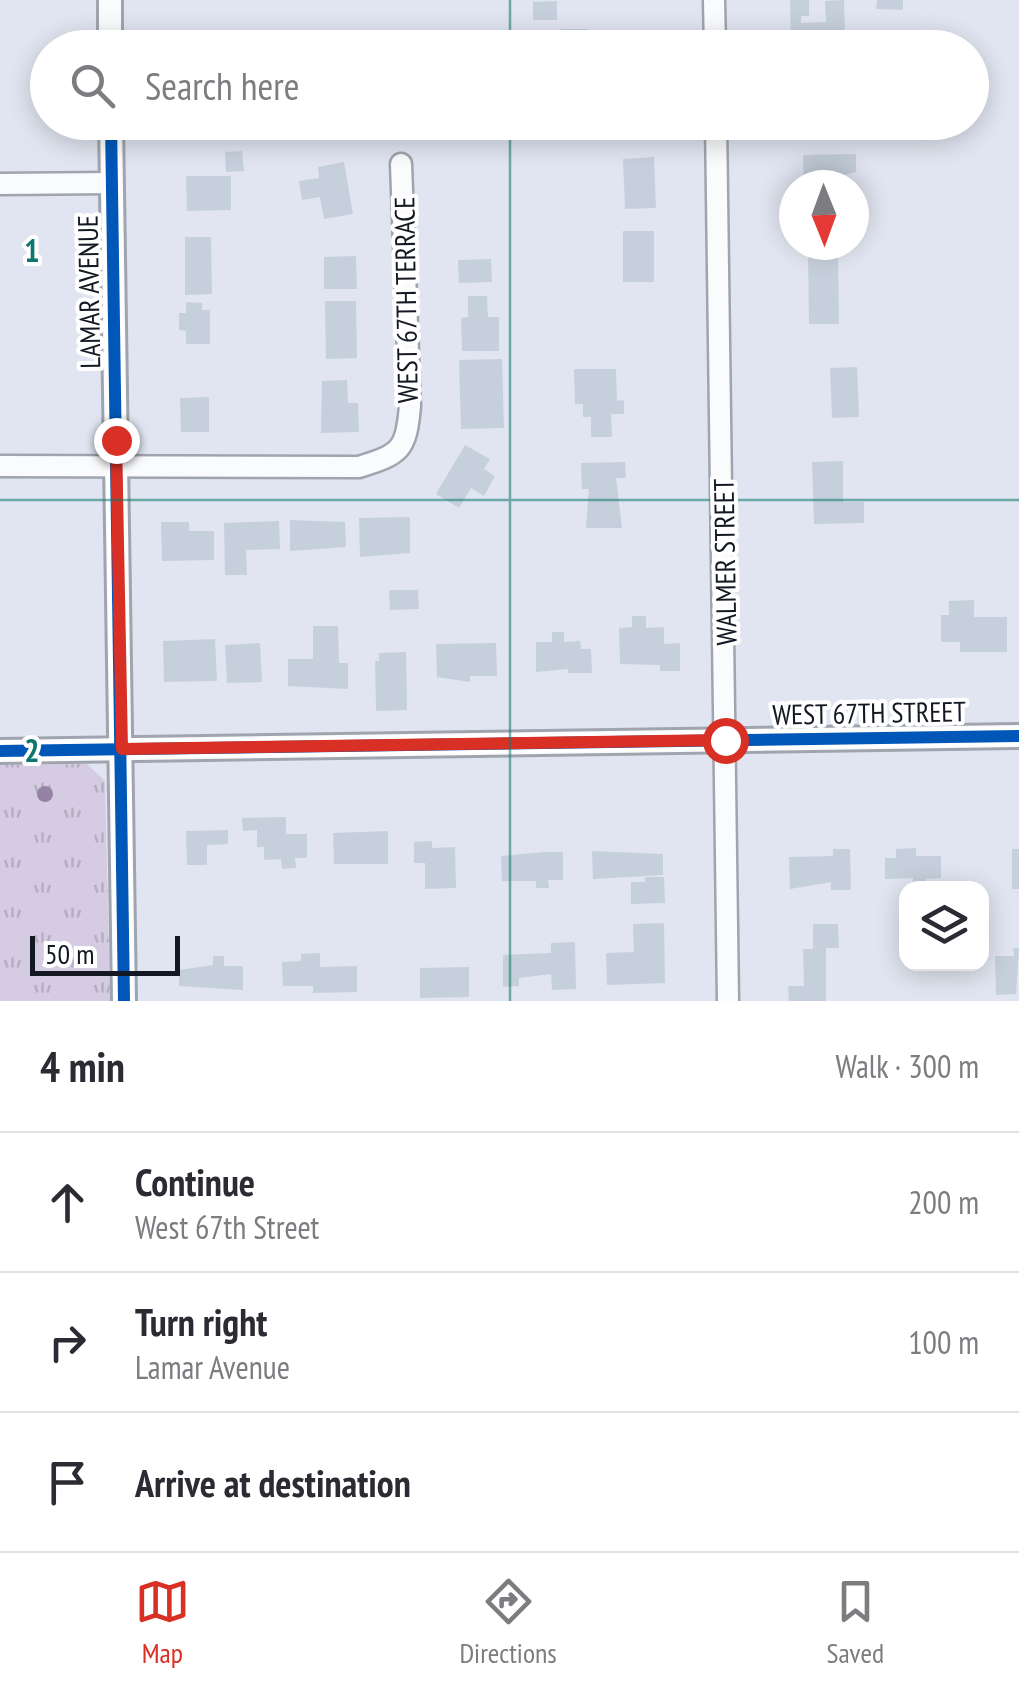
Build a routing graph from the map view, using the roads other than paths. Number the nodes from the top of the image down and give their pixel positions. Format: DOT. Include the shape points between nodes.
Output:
graph roads {
  1 [pos="110,0"];
  2 [pos="714,0"];
  3 [pos="110,30"];
  4 [pos="715,30"];
  5 [pos="112,140"];
  6 [pos="716,140"];
  7 [pos="401,164"];
  8 [pos="112,183"];
  9 [pos="0,184"];
  10 [pos="0,466"];
  11 [pos="117,467"];
  12 [pos="1019,736"];
  13 [pos="725,740"];
  14 [pos="122,749"];
  15 [pos="0,751"];
  16 [pos="124,1001"];
  17 [pos="728,1001"];
  1 -- 3 [label="street"];
  2 -- 4 [label="street"];
  5 -- 8 [label="street, LAMAR AVENUE"];
  6 -- 13 [label="street, WALMER STREET"];
  7 -- 11 [label="street, WEST 67TH TERRACE" via="410,406 407,438 393,457 359,466"];
  8 -- 9 [label="street"];
  8 -- 11 [label="street, LAMAR AVENUE"];
  10 -- 11 [label="street, WEST 67TH TERRACE"];
  11 -- 14 [label="street, LAMAR AVENUE"];
  12 -- 13 [label="street, WEST 67TH STREET"];
  13 -- 14 [label="street, WEST 67TH STREET"];
  13 -- 17 [label="street, WALMER STREET"];
  14 -- 15 [label="street, WEST 67TH STREET"];
  14 -- 16 [label="street, LAMAR AVENUE"];
}
